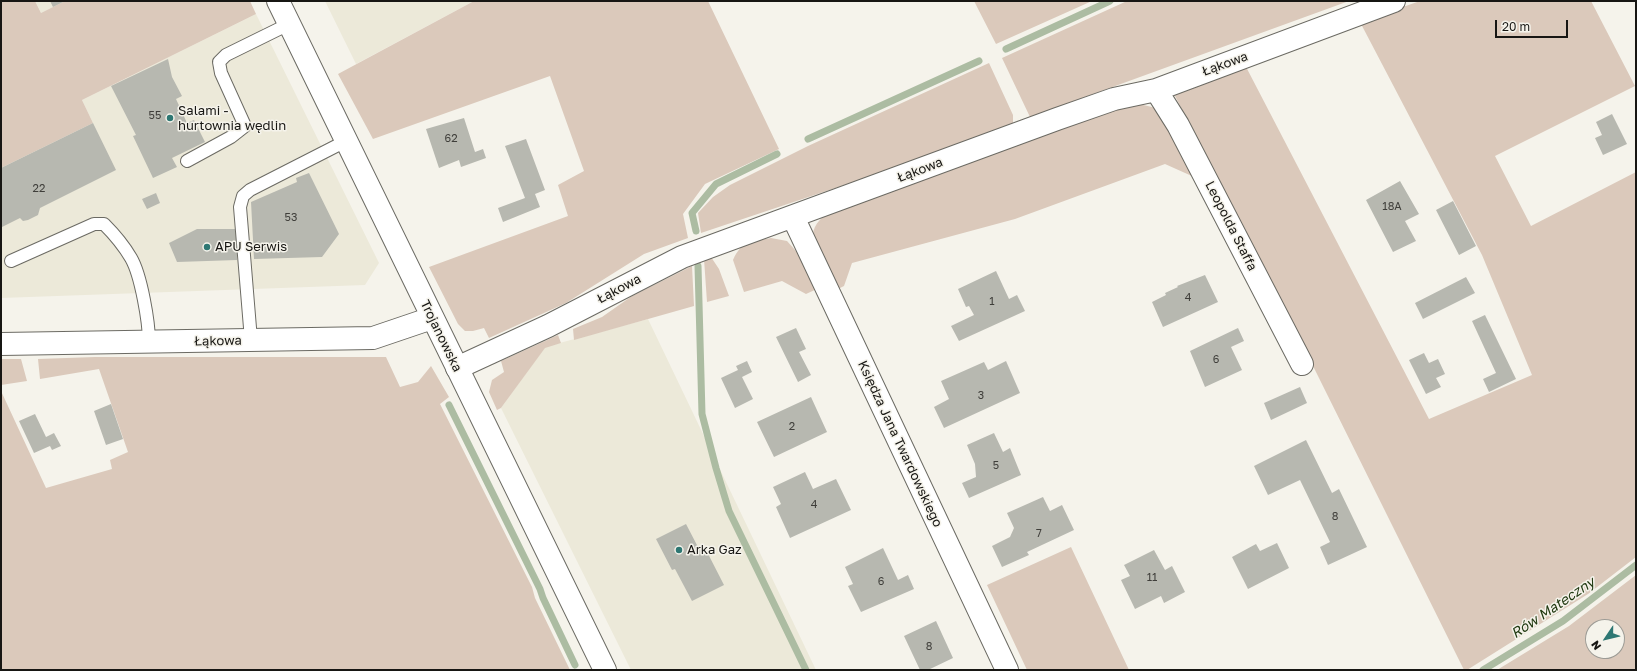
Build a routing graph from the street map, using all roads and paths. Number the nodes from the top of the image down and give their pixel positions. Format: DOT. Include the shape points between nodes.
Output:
graph roads {
  1 [pos="278,1"];
  2 [pos="1394,1"];
  3 [pos="289,24"];
  4 [pos="1156,90"];
  5 [pos="346,141"];
  6 [pos="187,161"];
  7 [pos="793,218"];
  8 [pos="11,261"];
  9 [pos="432,318"];
  10 [pos="251,340"];
  11 [pos="149,342"];
  12 [pos="1,344"];
  13 [pos="1302,364"];
  14 [pos="456,368"];
  15 [pos="605,670"];
  16 [pos="1007,670"];
  1 -- 3 [label="street, Trojanowska"];
  2 -- 4 [label="street, Łąkowa"];
  3 -- 5 [label="street, Trojanowska"];
  3 -- 6 [label="lane" via="226,54 219,62 221,73 244,126 231,137"];
  4 -- 7 [label="street, Łąkowa" via="1114,99 1057,119"];
  4 -- 13 [label="street, Leopolda Staffa" via="1178,124"];
  5 -- 9 [label="street, Trojanowska"];
  5 -- 10 [label="lane" via="243,196 240,207"];
  7 -- 14 [label="street, Łąkowa" via="682,257 548,326"];
  7 -- 16 [label="street, Księdza Jana Twardowskiego"];
  8 -- 11 [label="lane" via="94,224 104,224 132,259 142,293"];
  9 -- 10 [label="street, Łąkowa" via="373,338"];
  9 -- 14 [label="street, Trojanowska"];
  10 -- 11 [label="street, Łąkowa"];
  11 -- 12 [label="street, Łąkowa"];
  14 -- 15 [label="street, Trojanowska"];
}
